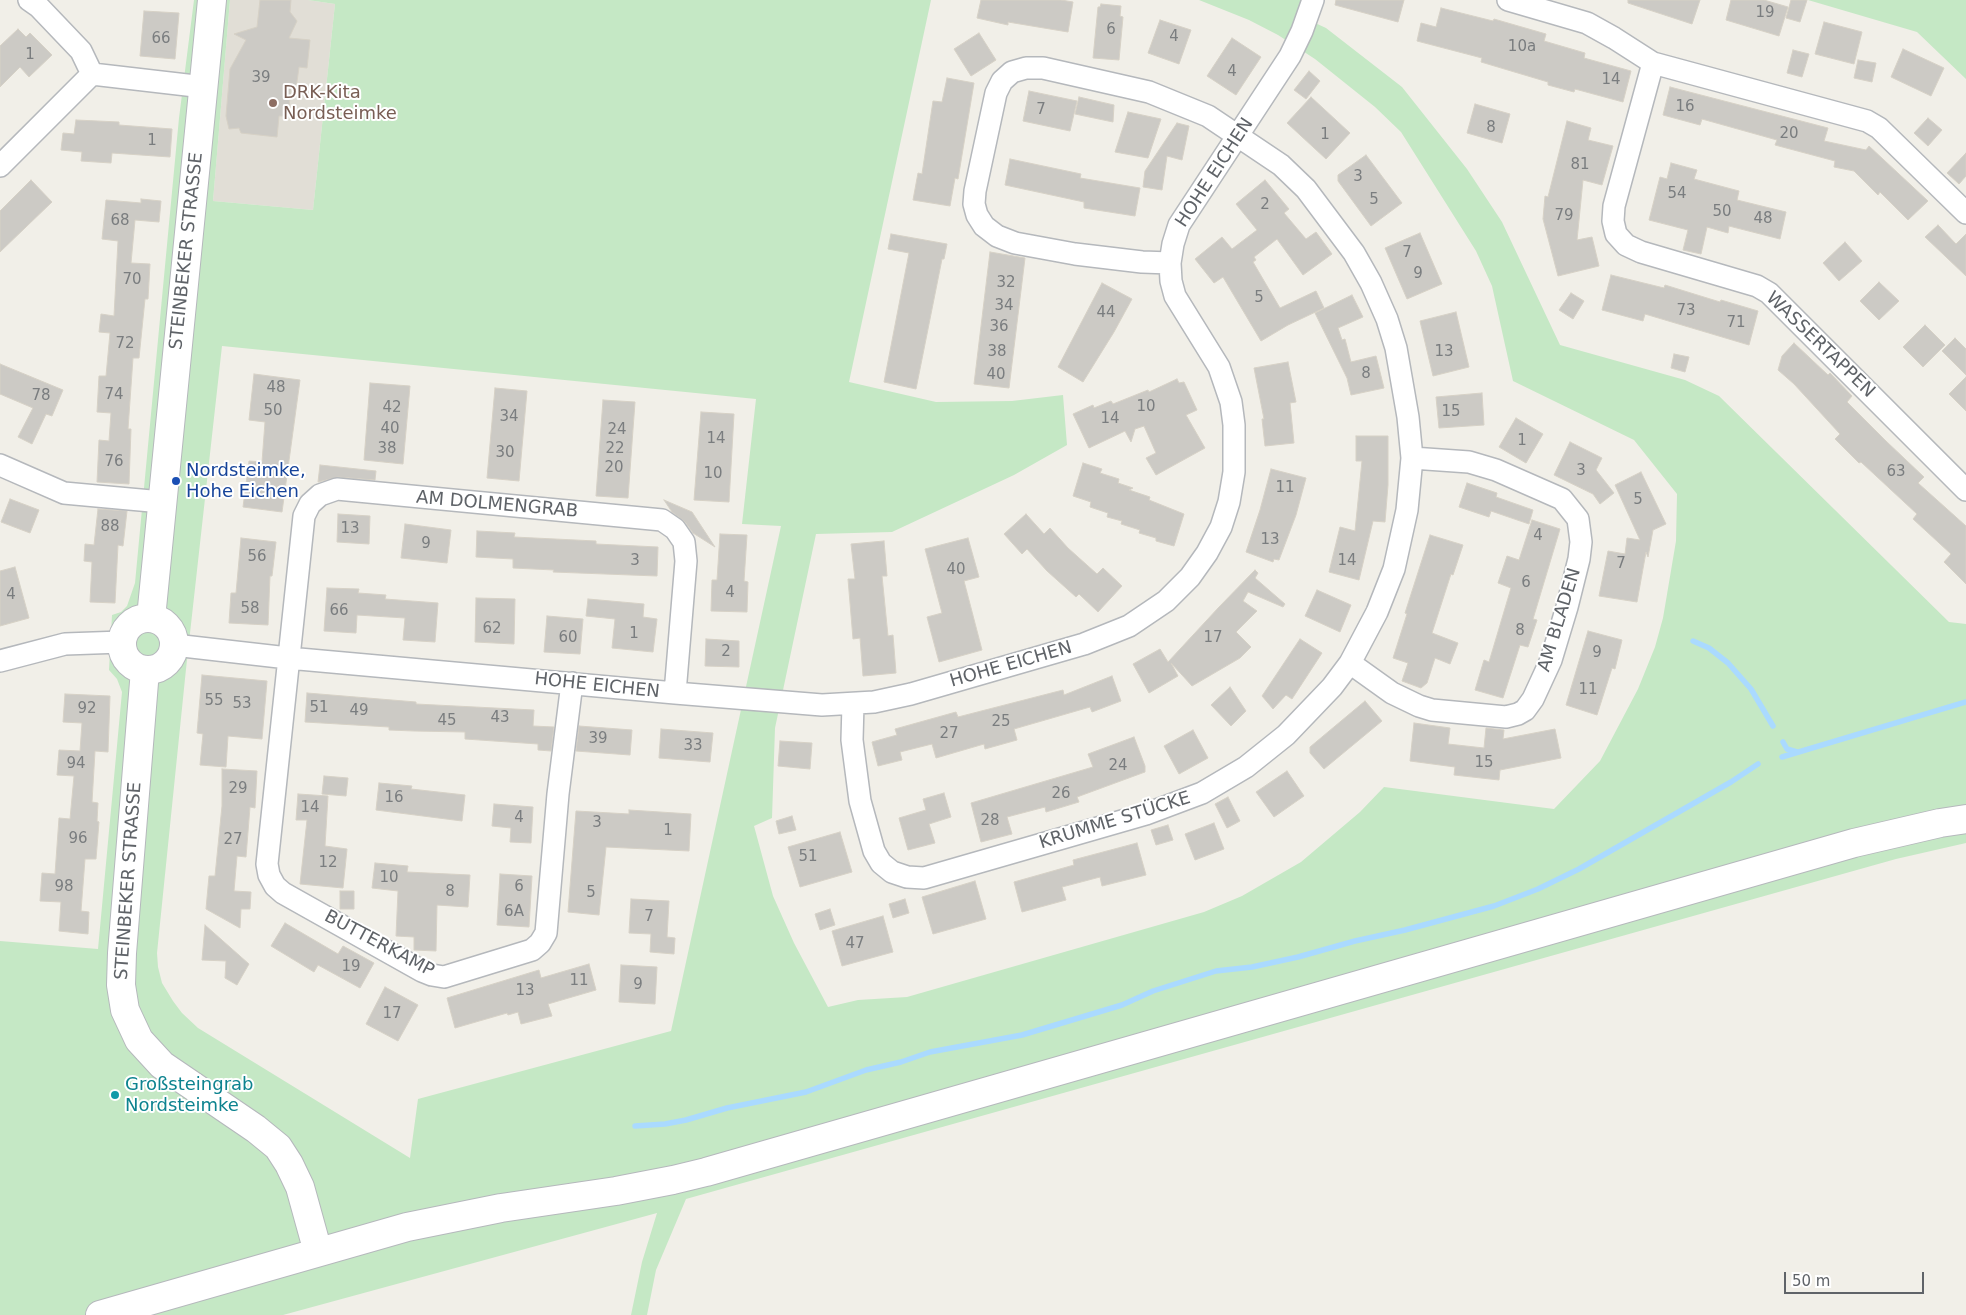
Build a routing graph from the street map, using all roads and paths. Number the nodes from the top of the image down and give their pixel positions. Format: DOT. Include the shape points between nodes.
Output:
graph roads {
  1 [pos="29,0"];
  2 [pos="212,0"];
  3 [pos="1314,0"];
  4 [pos="1508,0"];
  5 [pos="1653,63"];
  6 [pos="92,74"];
  7 [pos="204,88"];
  8 [pos="1238,135"];
  9 [pos="0,166"];
  10 [pos="1966,213"];
  11 [pos="1170,263"];
  12 [pos="1412,458"];
  13 [pos="0,465"];
  14 [pos="1966,490"];
  15 [pos="162,502"];
  16 [pos="151,618"];
  17 [pos="122,642"];
  18 [pos="174,645"];
  19 [pos="288,658"];
  20 [pos="0,661"];
  21 [pos="1350,663"];
  22 [pos="145,670"];
  23 [pos="572,683"];
  24 [pos="675,693"];
  25 [pos="853,704"];
  26 [pos="1966,819"];
  27 [pos="318,1252"];
  28 [pos="100,1315"];
  1 -- 6 [label="street" via="81,51"];
  2 -- 7 [label="street, STEINBEKER STRASSE"];
  3 -- 8 [label="street, HOHE EICHEN" via="1290,56"];
  4 -- 5 [label="street" via="1587,24"];
  5 -- 10 [label="street" via="1867,121 1879,128"];
  5 -- 14 [label="street, WASSERTAPPEN" via="1614,206 1616,234 1626,245 1641,252 1757,286 1770,293"];
  6 -- 7 [label="street"];
  6 -- 9 [label="street"];
  7 -- 15 [label="street, STEINBEKER STRASSE"];
  8 -- 11 [label="street, HOHE EICHEN" via="1179,225"];
  8 -- 11 [label="street, KRUMME STÜCKE" via="1208,116 1149,92 1043,68 1012,72 1002,81 996,93 975,191 974,204 984,226 997,236 1015,243 1085,255"];
  8 -- 12 [label="street, KRUMME STÜCKE" via="1306,189 1354,253 1371,283 1396,348"];
  11 -- 25 [label="street, HOHE EICHEN" via="1175,296 1206,343 1226,384 1234,425 1234,472 1229,502 1221,527 1202,561 1166,601 1108,636 911,694"];
  12 -- 21 [label="street, KRUMME STÜCKE" via="1407,510 1394,569 1377,612"];
  12 -- 21 [label="street, AM BLADEN" via="1468,462 1496,470 1562,499 1578,519 1581,542 1567,608 1551,660 1533,699 1525,710 1512,716 1493,717 1419,706 1392,693"];
  13 -- 15 [label="street" via="64,493"];
  15 -- 16 [label="street, STEINBEKER STRASSE"];
  16 -- 17 [label="street" via="132,624"];
  16 -- 18 [label="street" via="168,627"];
  17 -- 20 [label="street" via="65,644"];
  17 -- 22 [label="street" via="128,661"];
  18 -- 19 [label="street, HOHE EICHEN"];
  18 -- 22 [label="street" via="172,656 165,664"];
  19 -- 23 [label="street, HOHE EICHEN"];
  19 -- 23 [label="street, BUTTERKAMP" via="267,864 269,875 283,893 422,971 444,977 532,950 546,933"];
  19 -- 24 [label="street, AM DOLMENGRAB" via="304,516 320,495 337,489 662,520 675,528 684,542 686,561"];
  21 -- 25 [label="street, KRUMME STÜCKE" via="1286,735 1246,767 1202,793 1146,814 924,878 892,872 874,851 860,801 852,740"];
  22 -- 27 [label="street, STEINBEKER STRASSE" via="122,953 121,984 125,1010 139,1040 162,1065 256,1129 278,1148 300,1187"];
  23 -- 24 [label="street, HOHE EICHEN"];
  24 -- 25 [label="street, HOHE EICHEN" via="822,705"];
  26 -- 27 [label="street" via="1854,842 706,1172 616,1191 460,1216"];
  27 -- 28 [label="street"];
}
